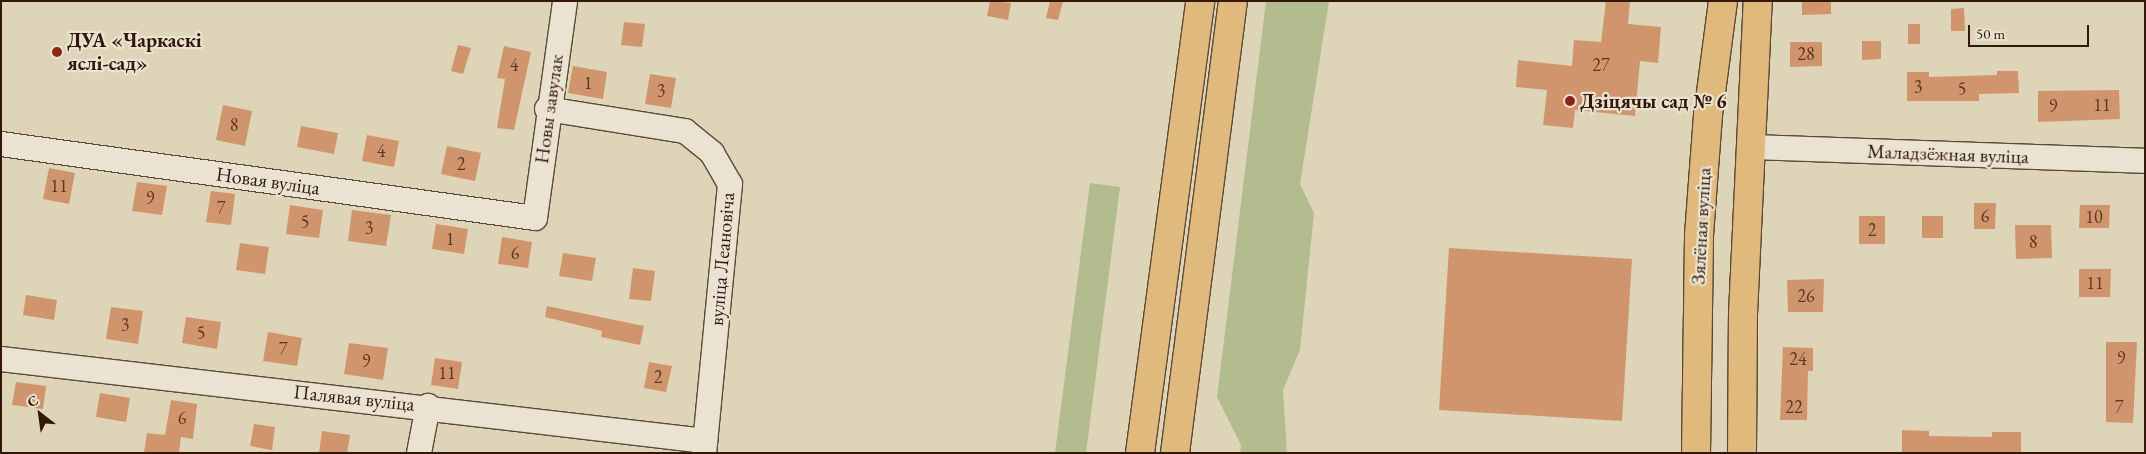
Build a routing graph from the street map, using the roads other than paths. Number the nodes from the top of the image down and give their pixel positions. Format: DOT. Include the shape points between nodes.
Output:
graph roads {
  1 [pos="564,1"];
  2 [pos="1200,1"];
  3 [pos="1233,1"];
  4 [pos="1723,1"];
  5 [pos="1758,1"];
  6 [pos="547,109"];
  7 [pos="1,144"];
  8 [pos="1750,147"];
  9 [pos="2145,161"];
  10 [pos="535,218"];
  11 [pos="1,359"];
  12 [pos="428,406"];
  13 [pos="705,447"];
  14 [pos="419,453"];
  15 [pos="1140,453"];
  16 [pos="1175,453"];
  17 [pos="1696,453"];
  18 [pos="1742,453"];
  1 -- 6 [label="street, Новы завулак"];
  2 -- 15 [label="main road"];
  3 -- 16 [label="main road"];
  4 -- 17 [label="main road, Зялёная вуліца" via="1708,115 1699,235"];
  5 -- 8 [label="main road"];
  6 -- 10 [label="street, Новы завулак"];
  6 -- 13 [label="street, вуліца Леановіча" via="685,131 712,153 730,184"];
  7 -- 10 [label="street, Новая вуліца"];
  8 -- 9 [label="street, Маладзёжная вуліца"];
  8 -- 18 [label="main road" via="1743,314"];
  11 -- 12 [label="street, Палявая вуліца"];
  12 -- 13 [label="street, Палявая вуліца"];
  12 -- 14 [label="street"];
}
